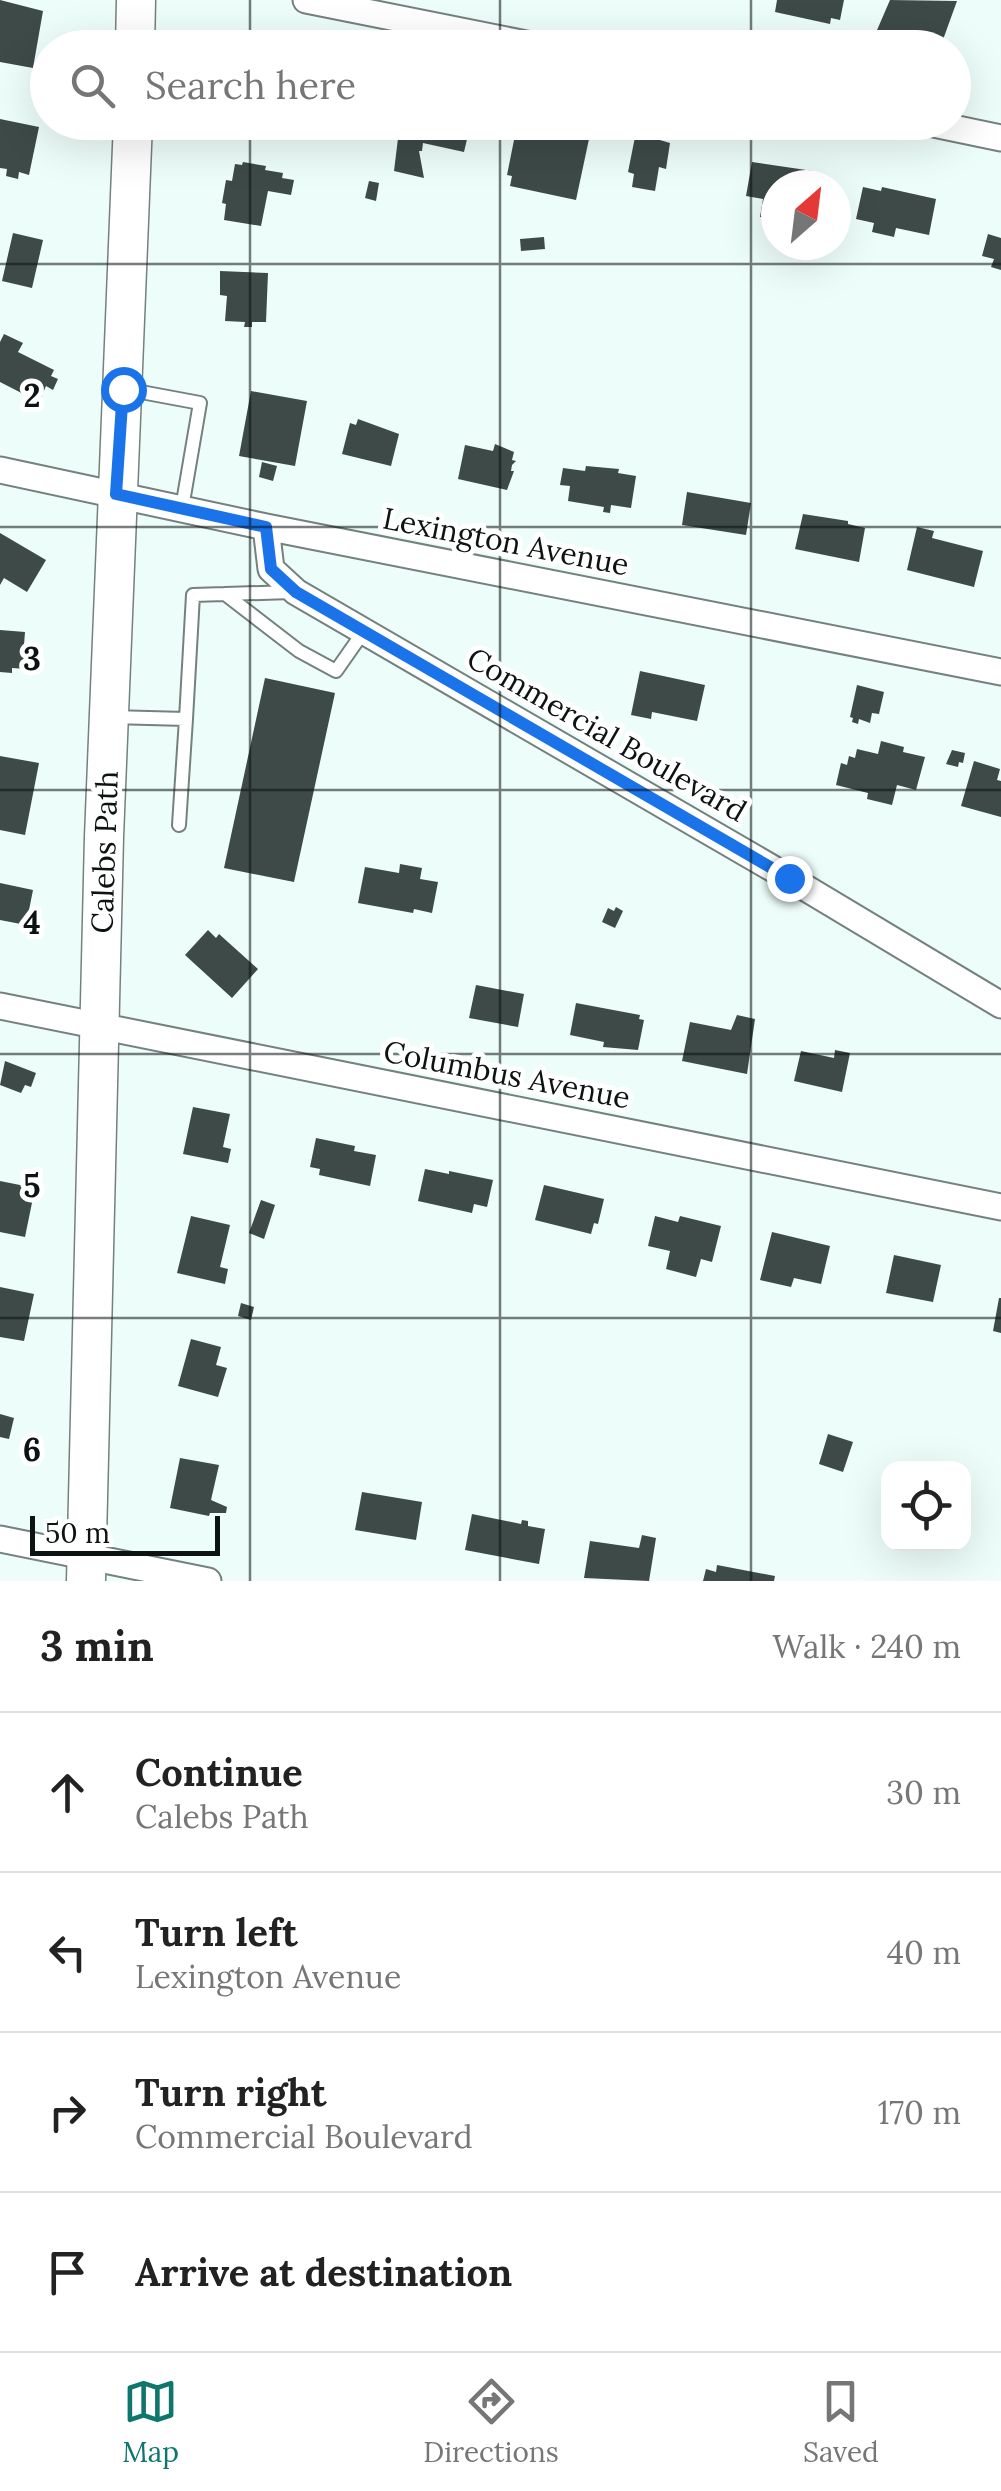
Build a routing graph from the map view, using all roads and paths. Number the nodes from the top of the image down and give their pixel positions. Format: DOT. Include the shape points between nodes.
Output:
graph roads {
  1 [pos="136,0"];
  2 [pos="306,0"];
  3 [pos="135,30"];
  4 [pos="456,30"];
  5 [pos="971,132"];
  6 [pos="1001,138"];
  7 [pos="132,140"];
  8 [pos="123,389"];
  9 [pos="0,470"];
  10 [pos="116,494"];
  11 [pos="182,508"];
  12 [pos="266,527"];
  13 [pos="296,592"];
  14 [pos="224,594"];
  15 [pos="364,631"];
  16 [pos="1001,672"];
  17 [pos="108,717"];
  18 [pos="186,719"];
  19 [pos="179,825"];
  20 [pos="0,1006"];
  21 [pos="1001,1006"];
  22 [pos="99,1026"];
  23 [pos="1001,1207"];
  24 [pos="0,1539"];
  25 [pos="86,1569"];
  26 [pos="208,1581"];
  1 -- 3 [label="street"];
  2 -- 4 [label="street"];
  5 -- 6 [label="street"];
  7 -- 8 [label="street, Calebs Path"];
  8 -- 10 [label="street, Calebs Path"];
  8 -- 11 [label="lane" via="200,403"];
  9 -- 10 [label="street, Lexington Avenue"];
  10 -- 11 [label="street, Lexington Avenue"];
  10 -- 17 [label="street, Calebs Path"];
  11 -- 12 [label="street, Lexington Avenue"];
  12 -- 13 [label="street, Commercial Boulevard" via="271,569"];
  12 -- 16 [label="street, Lexington Avenue"];
  13 -- 14 [label="lane"];
  13 -- 15 [label="street, Commercial Boulevard"];
  14 -- 15 [label="lane" via="299,652 336,671"];
  14 -- 18 [label="lane" via="192,595"];
  15 -- 21 [label="street, Commercial Boulevard"];
  17 -- 18 [label="lane"];
  17 -- 22 [label="street, Calebs Path"];
  18 -- 19 [label="lane"];
  20 -- 22 [label="street, Columbus Avenue"];
  22 -- 23 [label="street, Columbus Avenue"];
  22 -- 25 [label="street, Calebs Path"];
  24 -- 25 [label="street"];
  25 -- 26 [label="street"];
}
